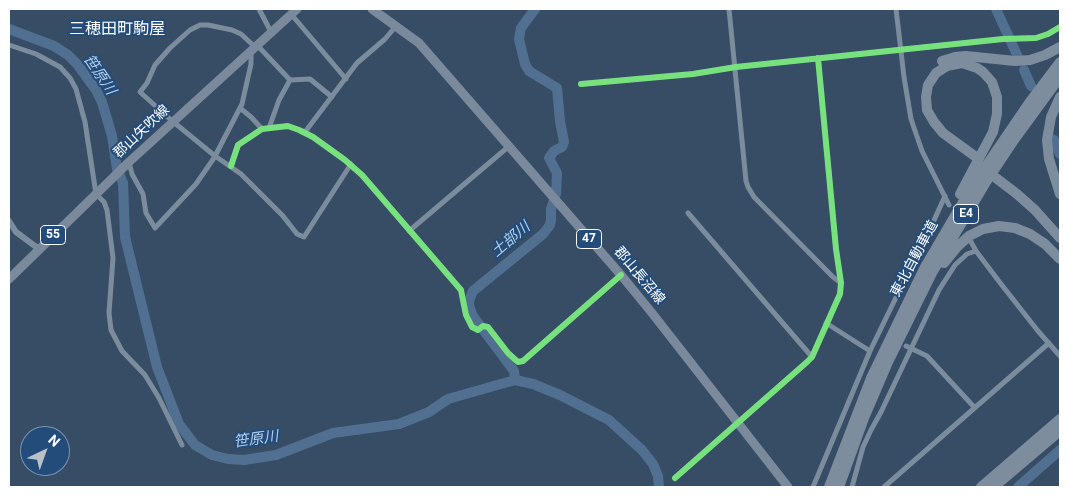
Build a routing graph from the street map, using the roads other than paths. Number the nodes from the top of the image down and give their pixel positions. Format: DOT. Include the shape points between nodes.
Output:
graph roads {
  1 [pos="259,9"];
  2 [pos="372,9"];
  3 [pos="729,9"];
  4 [pos="896,9"];
  5 [pos="294,12"];
  6 [pos="396,26"];
  7 [pos="1060,27"];
  8 [pos="271,32"];
  9 [pos="9,45"];
  10 [pos="1060,47"];
  11 [pos="255,48"];
  12 [pos="902,50"];
  13 [pos="818,58"];
  14 [pos="1060,62"];
  15 [pos="736,67"];
  16 [pos="1060,77"];
  17 [pos="346,79"];
  18 [pos="290,80"];
  19 [pos="581,84"];
  20 [pos="332,97"];
  21 [pos="1060,97"];
  22 [pos="240,108"];
  23 [pos="173,121"];
  24 [pos="262,128"];
  25 [pos="269,128"];
  26 [pos="305,132"];
  27 [pos="508,147"];
  28 [pos="215,156"];
  29 [pos="128,163"];
  30 [pos="351,164"];
  31 [pos="231,166"];
  32 [pos="97,193"];
  33 [pos="1060,194"];
  34 [pos="945,196"];
  35 [pos="949,205"];
  36 [pos="688,213"];
  37 [pos="9,221"];
  38 [pos="1060,229"];
  39 [pos="409,231"];
  40 [pos="1060,238"];
  41 [pos="970,240"];
  42 [pos="39,249"];
  43 [pos="976,251"];
  44 [pos="1060,260"];
  45 [pos="621,276"];
  46 [pos="9,278"];
  47 [pos="841,283"];
  48 [pos="911,294"];
  49 [pos="826,323"];
  50 [pos="1049,342"];
  51 [pos="909,347"];
  52 [pos="870,351"];
  53 [pos="1060,356"];
  54 [pos="812,357"];
  55 [pos="888,362"];
  56 [pos="975,408"];
  57 [pos="1060,419"];
  58 [pos="738,422"];
  59 [pos="1060,432"];
  60 [pos="182,445"];
  61 [pos="675,478"];
  62 [pos="788,487"];
  63 [pos="813,487"];
  64 [pos="829,487"];
  65 [pos="839,487"];
  66 [pos="852,487"];
  67 [pos="884,487"];
  68 [pos="981,487"];
  69 [pos="994,487"];
  1 -- 8 [label="street"];
  2 -- 6 [label="main road, 郡山長沼線 / 47"];
  3 -- 15 [label="street"];
  4 -- 12 [label="street"];
  5 -- 8 [label="main road, 郡山矢吹線 / 55"];
  5 -- 17 [label="street"];
  6 -- 17 [label="street" via="357,63"];
  6 -- 27 [label="main road, 郡山長沼線 / 47" via="418,43"];
  7 -- 12 [label="street" via="1036,38"];
  8 -- 11 [label="main road, 郡山矢吹線 / 55"];
  9 -- 32 [label="street" via="46,59 70,78 80,99"];
  10 -- 48 [label="highway" via="1045,55 1023,60 955,57 938,63 927,74 919,96 928,125 939,137 975,160 934,122 927,110 928,85 936,73 947,66 962,63 977,68 992,82 998,106 989,140 939,233"];
  11 -- 18 [label="street"];
  11 -- 22 [label="street"];
  11 -- 23 [label="main road, 郡山矢吹線 / 55"];
  11 -- 23 [label="street" via="238,33 204,24 190,30 155,65 140,92"];
  12 -- 13 [label="street"];
  12 -- 34 [label="street" via="911,119 922,151"];
  13 -- 15 [label="street"];
  13 -- 47 [label="street"];
  14 -- 48 [label="highway, 東北自動車道 / E4" via="969,192"];
  15 -- 19 [label="street"];
  15 -- 47 [label="street" via="749,190"];
  16 -- 55 [label="highway, 東北自動車道 / E4" via="968,211 932,273"];
  17 -- 20 [label="street"];
  18 -- 20 [label="street" via="310,79"];
  18 -- 25 [label="street"];
  20 -- 26 [label="street"];
  21 -- 33 [label="highway" via="1051,117 1047,140 1048,159"];
  22 -- 24 [label="street"];
  22 -- 28 [label="street"];
  23 -- 28 [label="street"];
  23 -- 29 [label="main road, 郡山矢吹線 / 55"];
  24 -- 25 [label="street"];
  24 -- 31 [label="street" via="238,145"];
  25 -- 26 [label="street" via="288,126"];
  26 -- 30 [label="street"];
  27 -- 39 [label="street"];
  27 -- 45 [label="main road, 郡山長沼線 / 47"];
  28 -- 29 [label="street" via="196,184 155,228 146,214 142,192"];
  28 -- 31 [label="street"];
  29 -- 32 [label="main road, 郡山矢吹線 / 55"];
  30 -- 31 [label="street" via="304,237 297,234"];
  30 -- 39 [label="street"];
  32 -- 42 [label="main road, 郡山矢吹線 / 55"];
  32 -- 60 [label="street" via="105,204 113,258 111,330 126,358 145,375"];
  34 -- 35 [label="street"];
  34 -- 52 [label="street"];
  36 -- 54 [label="street"];
  37 -- 42 [label="street" via="16,232"];
  38 -- 40 [label="highway" via="1029,196 997,176"];
  39 -- 45 [label="street" via="461,290 472,327 488,327 517,362"];
  41 -- 43 [label="street"];
  42 -- 46 [label="main road, 郡山矢吹線 / 55"];
  43 -- 50 [label="street"];
  43 -- 51 [label="street" via="966,254 951,270"];
  44 -- 55 [label="highway" via="1038,238 1015,228 991,227 970,236 942,265"];
  45 -- 58 [label="main road, 郡山長沼線 / 47"];
  47 -- 49 [label="street" via="839,299"];
  48 -- 64 [label="highway, 東北自動車道 / E4" via="871,378"];
  49 -- 52 [label="street"];
  49 -- 54 [label="street"];
  50 -- 53 [label="street"];
  50 -- 56 [label="street"];
  51 -- 56 [label="street" via="927,356"];
  51 -- 66 [label="street" via="864,447"];
  52 -- 63 [label="street"];
  54 -- 58 [label="street"];
  55 -- 65 [label="highway, 東北自動車道 / E4"];
  56 -- 67 [label="street"];
  57 -- 68 [label="highway"];
  58 -- 61 [label="street"];
  58 -- 62 [label="main road, 郡山長沼線 / 47"];
  59 -- 69 [label="highway"];
}
